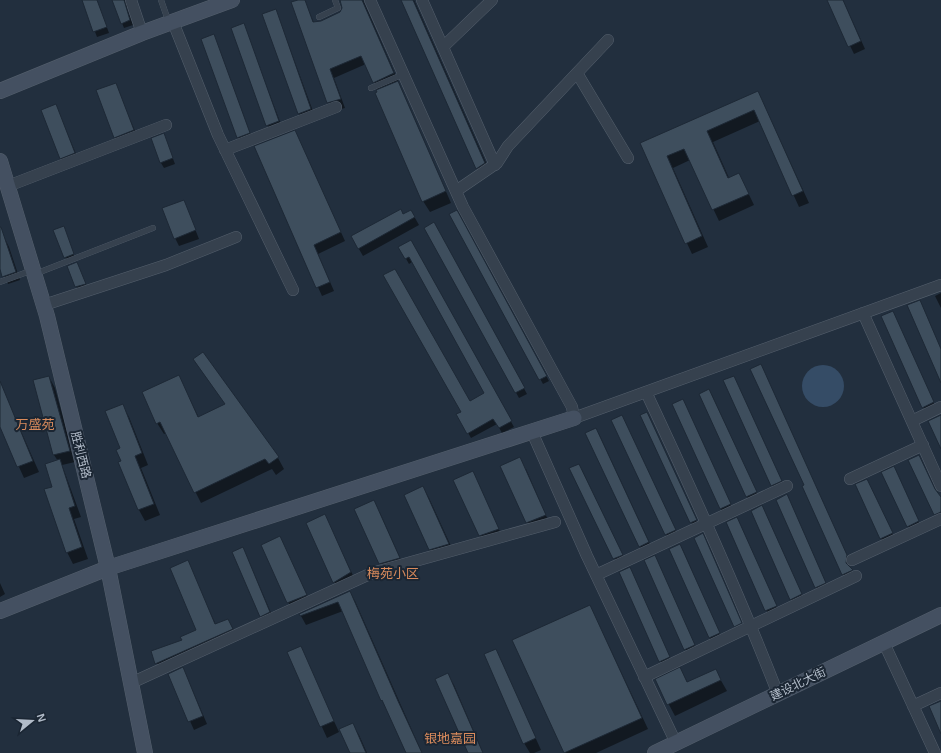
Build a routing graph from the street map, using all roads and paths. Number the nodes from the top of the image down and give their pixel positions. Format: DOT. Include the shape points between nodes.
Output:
graph roads {
  1 [pos="131,0"];
  2 [pos="161,0"];
  3 [pos="232,0"];
  4 [pos="335,0"];
  5 [pos="370,0"];
  6 [pos="422,0"];
  7 [pos="492,0"];
  8 [pos="319,16"];
  9 [pos="171,23"];
  10 [pos="142,33"];
  11 [pos="608,40"];
  12 [pos="443,47"];
  13 [pos="404,74"];
  14 [pos="577,74"];
  15 [pos="371,88"];
  16 [pos="0,91"];
  17 [pos="336,107"];
  18 [pos="166,125"];
  19 [pos="225,150"];
  20 [pos="628,158"];
  21 [pos="0,161"];
  22 [pos="495,165"];
  23 [pos="8,186"];
  24 [pos="456,191"];
  25 [pos="152,228"];
  26 [pos="236,237"];
  27 [pos="34,272"];
  28 [pos="0,282"];
  29 [pos="941,284"];
  30 [pos="293,290"];
  31 [pos="44,305"];
  32 [pos="862,313"];
  33 [pos="646,392"];
  34 [pos="941,407"];
  35 [pos="574,418"];
  36 [pos="912,421"];
  37 [pos="532,432"];
  38 [pos="923,445"];
  39 [pos="850,479"];
  40 [pos="787,486"];
  41 [pos="941,486"];
  42 [pos="941,519"];
  43 [pos="555,522"];
  44 [pos="707,523"];
  45 [pos="852,560"];
  46 [pos="108,568"];
  47 [pos="596,575"];
  48 [pos="856,576"];
  49 [pos="0,611"];
  50 [pos="941,615"];
  51 [pos="752,626"];
  52 [pos="884,643"];
  53 [pos="644,677"];
  54 [pos="131,682"];
  55 [pos="941,693"];
  56 [pos="778,694"];
  57 [pos="913,706"];
  58 [pos="673,747"];
  59 [pos="145,753"];
  60 [pos="655,753"];
  61 [pos="935,753"];
  1 -- 10 [label="street"];
  2 -- 9 [label="lane"];
  3 -- 9 [label="main road"];
  4 -- 8 [label="lane" via="338,8"];
  5 -- 13 [label="street"];
  6 -- 12 [label="street"];
  7 -- 12 [label="street"];
  9 -- 10 [label="main road"];
  9 -- 19 [label="street"];
  10 -- 16 [label="main road"];
  11 -- 14 [label="street"];
  12 -- 22 [label="street"];
  13 -- 15 [label="lane"];
  13 -- 24 [label="street"];
  14 -- 20 [label="street"];
  14 -- 22 [label="street" via="508,146"];
  17 -- 19 [label="street"];
  18 -- 23 [label="street"];
  19 -- 30 [label="street"];
  21 -- 23 [label="main road, 胜利西路"];
  22 -- 24 [label="street"];
  23 -- 27 [label="main road, 胜利西路"];
  24 -- 35 [label="street" via="572,407"];
  25 -- 27 [label="lane"];
  26 -- 31 [label="street" via="166,265"];
  27 -- 28 [label="lane"];
  27 -- 31 [label="main road, 胜利西路"];
  29 -- 32 [label="street"];
  31 -- 46 [label="main road, 胜利西路"];
  32 -- 33 [label="street"];
  32 -- 36 [label="street"];
  33 -- 35 [label="street"];
  33 -- 44 [label="street"];
  34 -- 36 [label="street"];
  35 -- 37 [label="main road"];
  36 -- 38 [label="street"];
  37 -- 46 [label="main road"];
  37 -- 47 [label="street"];
  38 -- 39 [label="street"];
  38 -- 41 [label="street"];
  40 -- 44 [label="street"];
  42 -- 45 [label="street"];
  43 -- 54 [label="street" via="372,573"];
  44 -- 47 [label="street"];
  44 -- 51 [label="street"];
  46 -- 49 [label="main road"];
  46 -- 54 [label="main road, 胜利西路"];
  47 -- 53 [label="street"];
  48 -- 51 [label="street"];
  50 -- 52 [label="main road, 建设北大街"];
  51 -- 53 [label="street"];
  51 -- 56 [label="street"];
  52 -- 56 [label="main road, 建设北大街"];
  52 -- 57 [label="street"];
  53 -- 58 [label="street"];
  54 -- 59 [label="main road, 胜利西路"];
  55 -- 57 [label="street"];
  56 -- 58 [label="main road, 建设北大街"];
  57 -- 61 [label="street"];
  58 -- 60 [label="main road, 建设北大街"];
}
